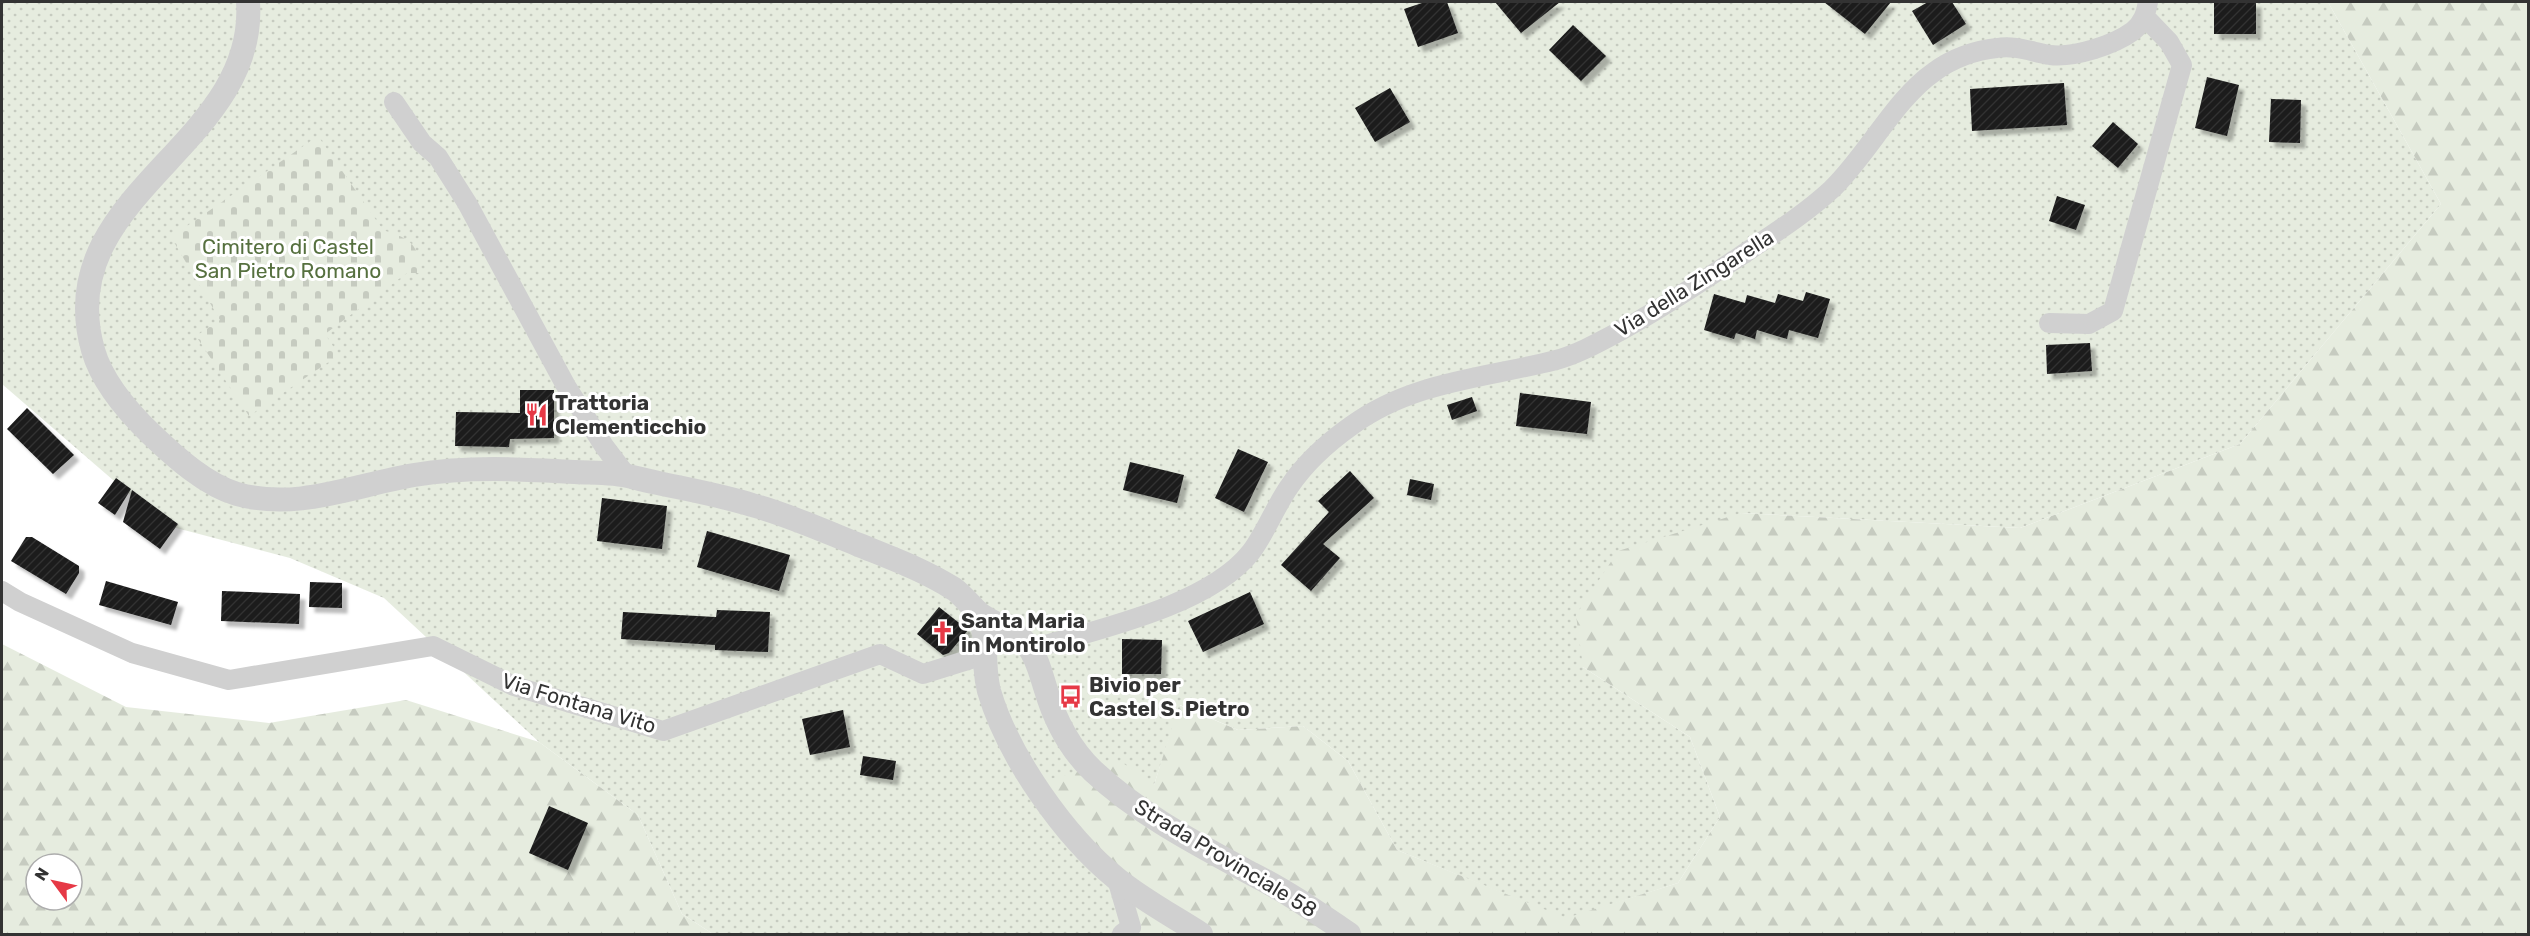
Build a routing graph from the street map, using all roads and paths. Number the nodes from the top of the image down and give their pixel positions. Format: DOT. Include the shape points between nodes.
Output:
graph roads {
  1 [pos="248,2"];
  2 [pos="2147,9"];
  3 [pos="394,102"];
  4 [pos="2049,323"];
  5 [pos="626,475"];
  6 [pos="2,591"];
  7 [pos="979,614"];
  8 [pos="1031,649"];
  9 [pos="984,655"];
  10 [pos="1117,879"];
  11 [pos="1122,934"];
  12 [pos="1201,934"];
  13 [pos="1349,934"];
  1 -- 5 [label="street" via="244,44 230,85 209,116 123,210 98,256 90,285 92,347 104,376 137,421 198,473 231,493 259,499 293,500 450,470 498,467"];
  2 -- 4 [label="street" via="2182,65 2113,310 2088,324"];
  2 -- 8 [label="street, Via della Zingarella" via="2133,31 2088,52 2053,56 1999,47 1942,65 1907,98 1831,190 1667,304 1560,359 1441,384 1398,398 1353,424 1311,459 1287,489 1250,553 1233,569 1192,596 1155,612"];
  3 -- 5 [label="street" via="422,143 438,157 467,203 566,386"];
  5 -- 7 [label="street" via="755,506 809,525 934,578 960,593"];
  6 -- 9 [label="street, Via Fontana Vito" via="132,652 229,680 433,646 514,686 663,731 880,654 923,674"];
  7 -- 8 [label="street, Strada Provinciale 58" via="1015,633"];
  7 -- 9 [label="street" via="986,644"];
  8 -- 13 [label="street, Strada Provinciale 58" via="1064,734 1094,772 1160,822"];
  9 -- 10 [label="street" via="994,705 1035,783 1076,839"];
  10 -- 11 [label="street" via="1131,927"];
  10 -- 12 [label="street"];
}
